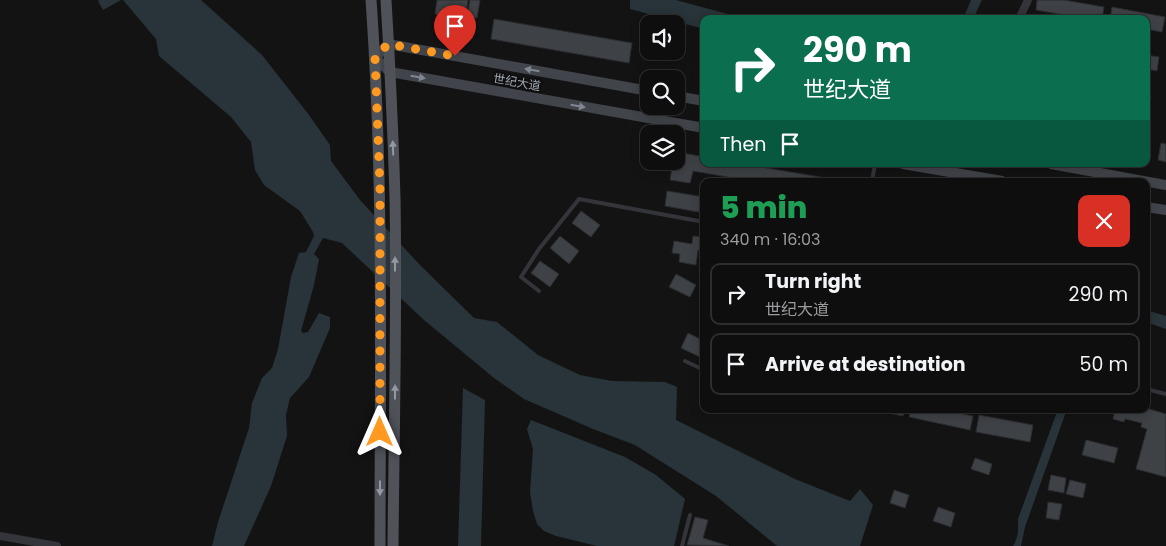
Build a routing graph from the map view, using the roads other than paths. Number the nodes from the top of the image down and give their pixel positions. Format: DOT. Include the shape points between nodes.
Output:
graph roads {
  1 [pos="371,0"];
  2 [pos="386,0"];
  3 [pos="1028,0"];
  4 [pos="1021,15"];
  5 [pos="388,44"];
  6 [pos="375,58"];
  7 [pos="390,72"];
  8 [pos="640,89"];
  9 [pos="685,98"];
  10 [pos="700,100"];
  11 [pos="700,127"];
  12 [pos="920,167"];
  13 [pos="1068,167"];
  14 [pos="985,178"];
  15 [pos="1132,178"];
  16 [pos="1150,181"];
  17 [pos="1166,184"];
  18 [pos="1150,208"];
  19 [pos="1166,210"];
  20 [pos="700,221"];
  21 [pos="539,291"];
  22 [pos="685,361"];
  23 [pos="700,368"];
  24 [pos="1150,390"];
  25 [pos="1166,394"];
  26 [pos="690,515"];
  27 [pos="0,536"];
  28 [pos="57,546"];
  29 [pos="380,546"];
  30 [pos="394,546"];
  31 [pos="682,546"];
  1 -- 6 [label="main road"];
  2 -- 5 [label="main road"];
  3 -- 4 [label="street"];
  5 -- 6 [label="main road"];
  5 -- 7 [label="main road"];
  8 -- 5 [label="main road, 世纪大道, one-way"];
  6 -- 7 [label="main road"];
  6 -- 29 [label="main road, one-way" via="380,187"];
  7 -- 11 [label="main road, 世纪大道, one-way"];
  30 -- 7 [label="main road, one-way" via="396,312"];
  9 -- 10 [label="main road"];
  12 -- 14 [label="main road"];
  13 -- 15 [label="main road"];
  16 -- 17 [label="main road"];
  18 -- 19 [label="main road"];
  20 -- 21 [label="lane" via="579,199 521,277"];
  22 -- 23 [label="lane"];
  24 -- 25 [label="lane"];
  26 -- 31 [label="lane"];
  27 -- 28 [label="street"];
}
